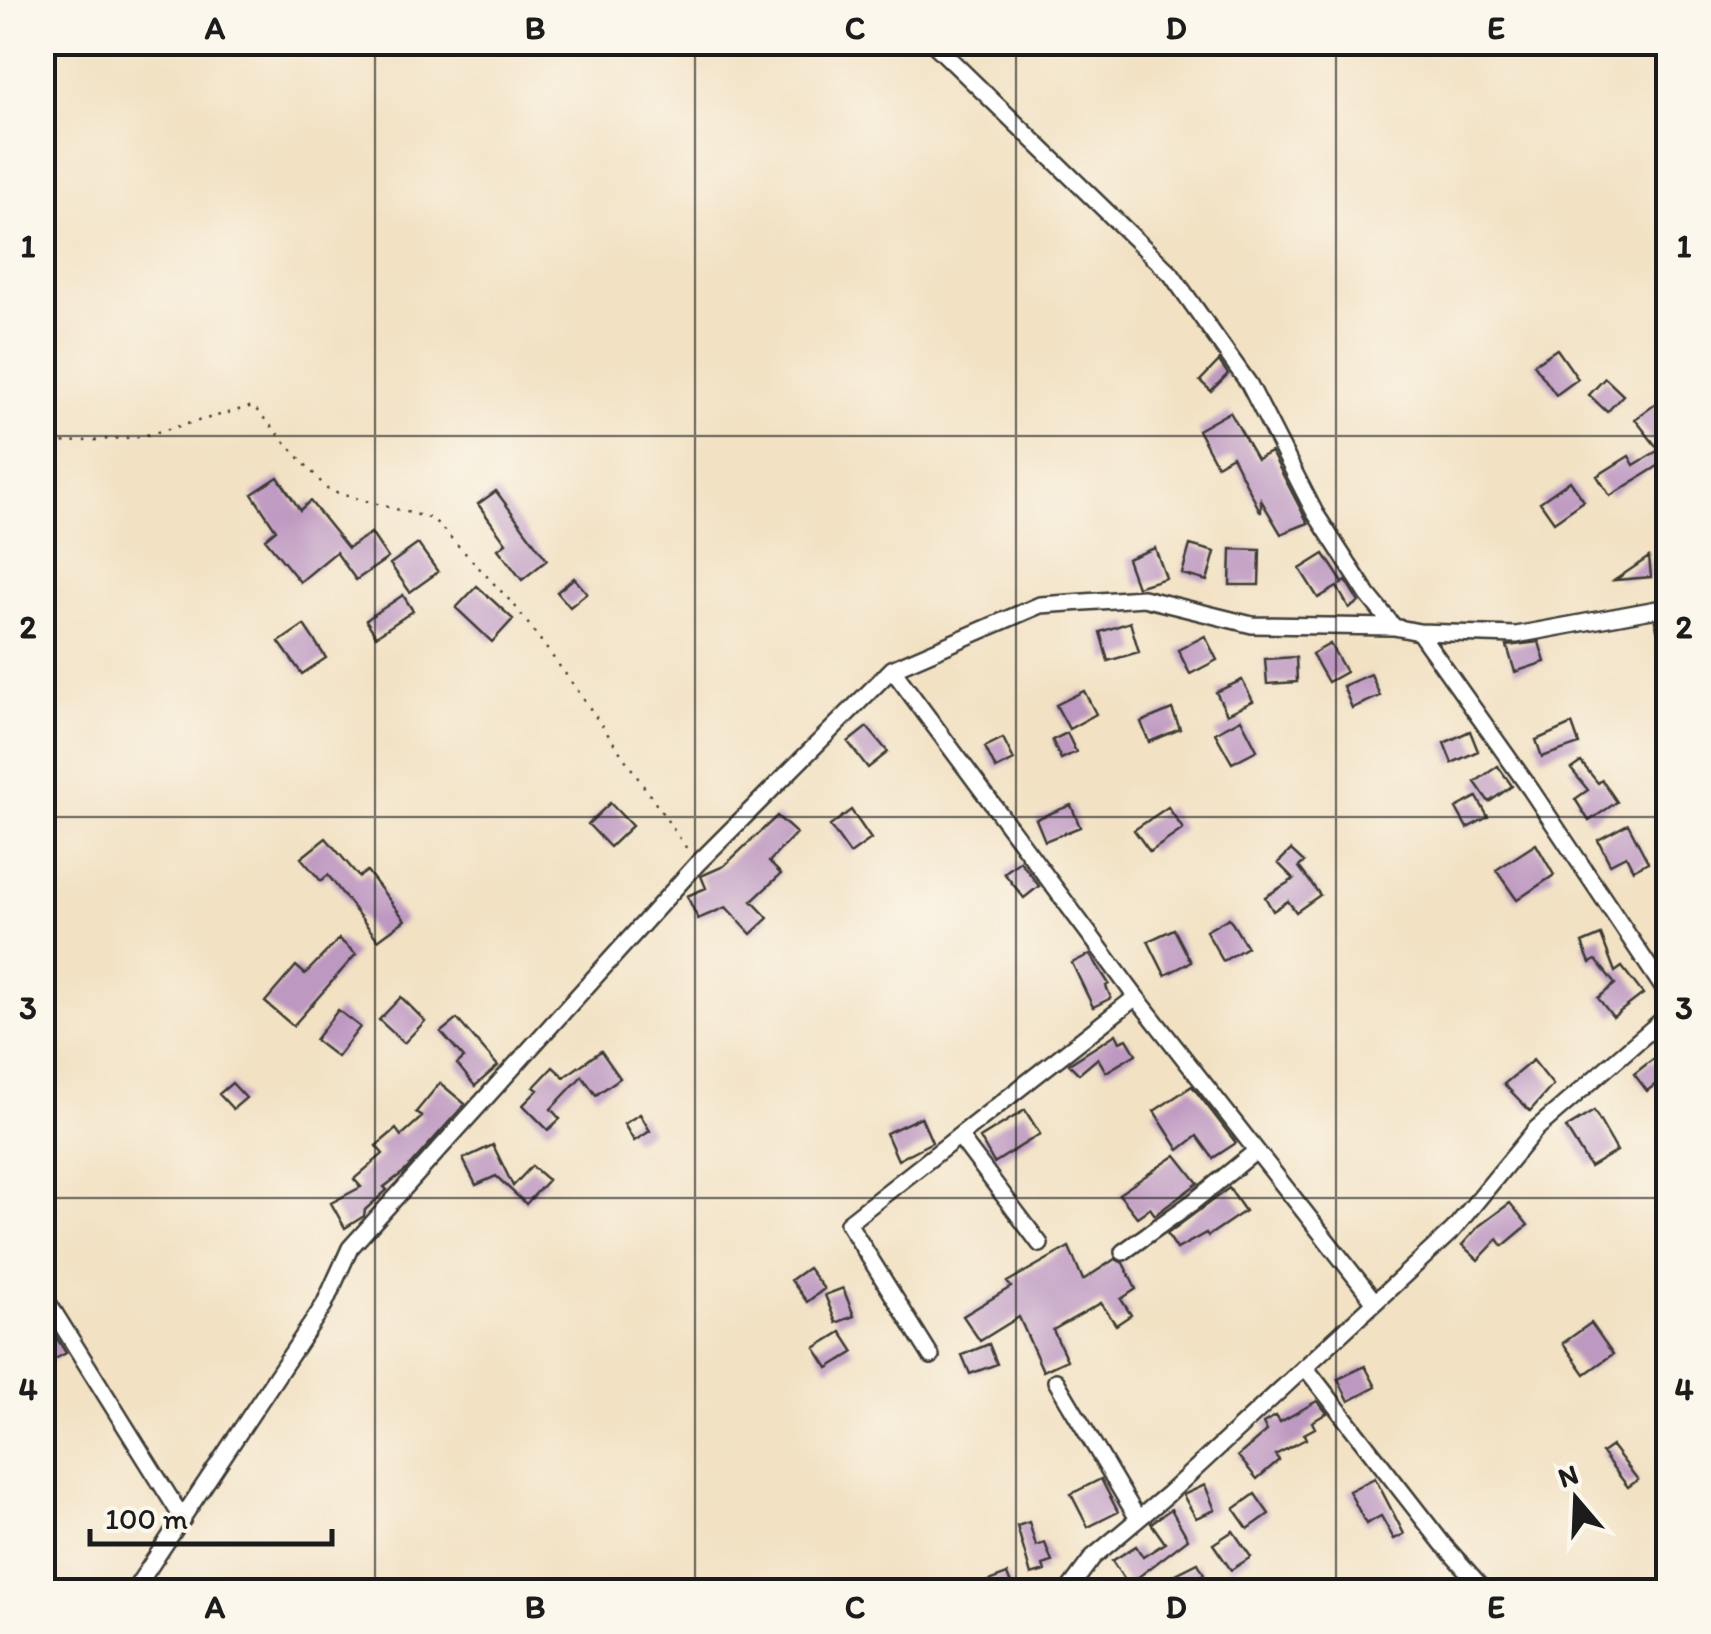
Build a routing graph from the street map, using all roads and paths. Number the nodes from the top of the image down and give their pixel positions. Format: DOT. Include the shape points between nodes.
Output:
graph roads {
  1 [pos="932,42"];
  2 [pos="42,444"];
  3 [pos="1668,606"];
  4 [pos="1394,627"];
  5 [pos="1420,632"];
  6 [pos="892,669"];
  7 [pos="697,864"];
  8 [pos="1668,995"];
  9 [pos="1136,997"];
  10 [pos="1668,1016"];
  11 [pos="959,1136"];
  12 [pos="1256,1151"];
  13 [pos="1040,1244"];
  14 [pos="1123,1252"];
  15 [pos="42,1293"];
  16 [pos="1375,1302"];
  17 [pos="932,1356"];
  18 [pos="1305,1367"];
  19 [pos="1056,1381"];
  20 [pos="183,1519"];
  21 [pos="1138,1520"];
  22 [pos="133,1592"];
  23 [pos="1067,1592"];
  24 [pos="1486,1592"];
  1 -- 4 [label="street" via="1171,274 1249,384 1315,513"];
  2 -- 7 [label="path" via="139,437 253,406 329,491 433,519 515,606"];
  3 -- 5 [label="street" via="1516,635"];
  4 -- 5 [label="street"];
  4 -- 6 [label="street" via="1252,625 1143,598 1040,605"];
  5 -- 8 [label="street"];
  6 -- 7 [label="street"];
  6 -- 9 [label="street"];
  7 -- 20 [label="street" via="350,1248 324,1305"];
  9 -- 11 [label="street"];
  9 -- 12 [label="street"];
  10 -- 16 [label="street" via="1536,1129 1453,1230"];
  11 -- 13 [label="street"];
  11 -- 17 [label="street" via="848,1223"];
  12 -- 14 [label="street"];
  12 -- 16 [label="street"];
  15 -- 20 [label="street"];
  16 -- 18 [label="street"];
  18 -- 21 [label="street"];
  18 -- 24 [label="street"];
  19 -- 21 [label="street"];
  20 -- 22 [label="street"];
  21 -- 23 [label="street" via="1093,1557"];
}
